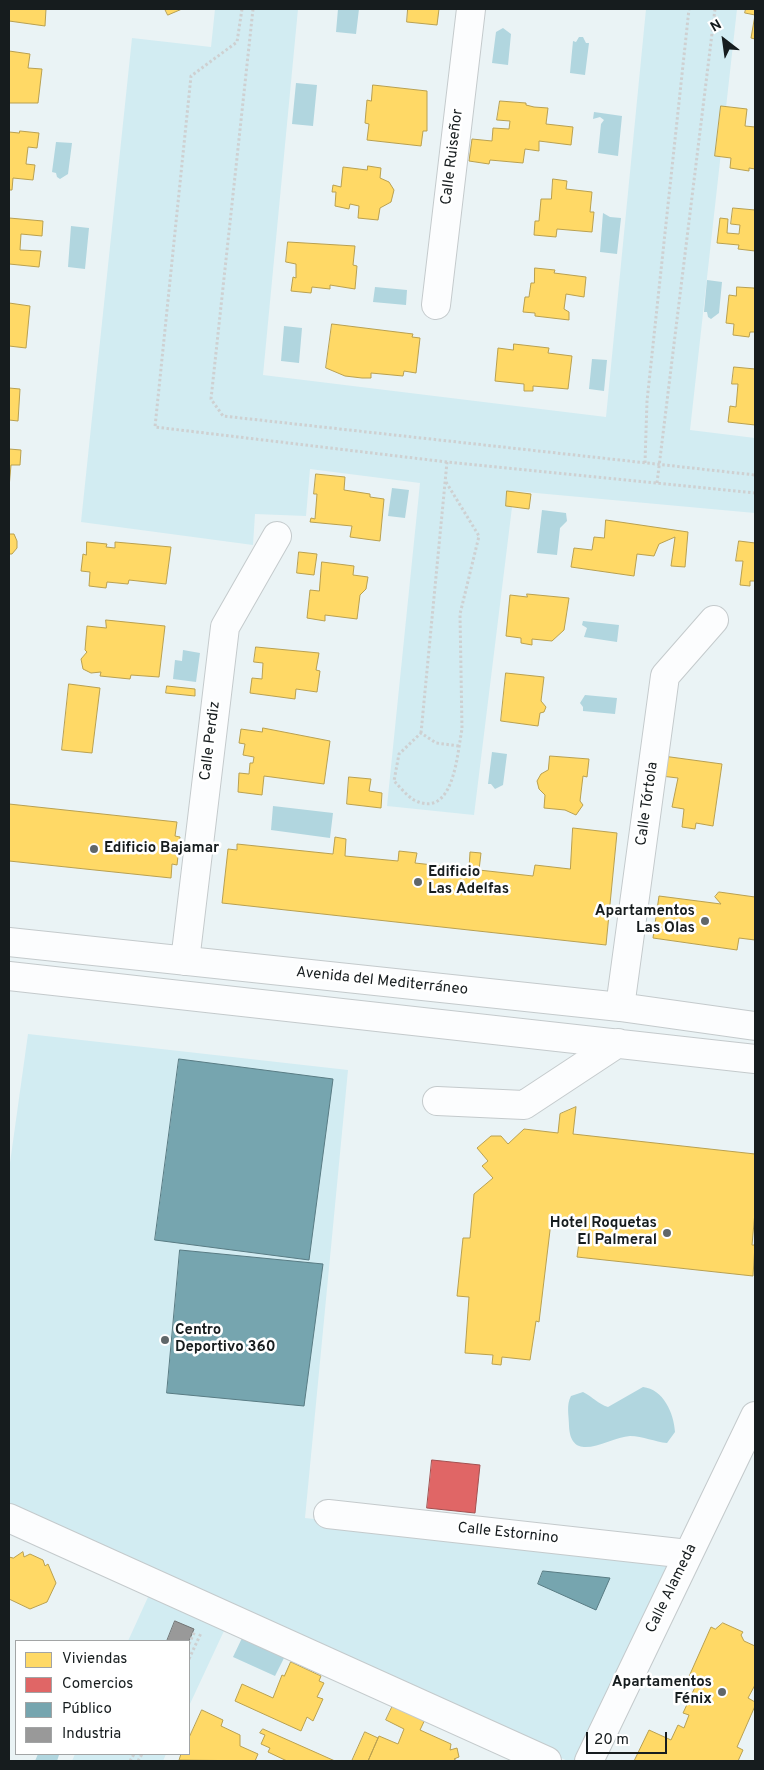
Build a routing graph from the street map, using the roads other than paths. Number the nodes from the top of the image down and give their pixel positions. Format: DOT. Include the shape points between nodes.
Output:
graph roads {
  1 [pos="471,9"];
  2 [pos="436,305"];
  3 [pos="277,536"];
  4 [pos="714,620"];
  5 [pos="9,942"];
  6 [pos="185,961"];
  7 [pos="9,976"];
  8 [pos="620,1007"];
  9 [pos="755,1026"];
  10 [pos="618,1043"];
  11 [pos="755,1059"];
  12 [pos="436,1101"];
  13 [pos="755,1416"];
  14 [pos="328,1514"];
  15 [pos="9,1518"];
  16 [pos="688,1554"];
  17 [pos="547,1761"];
  18 [pos="589,1761"];
  1 -- 2 [label="street, Calle Ruiseñor"];
  3 -- 6 [label="street, Calle Perdiz" via="225,627"];
  4 -- 8 [label="street, Calle Tórtola" via="665,676"];
  5 -- 6 [label="street, Avenida del Mediterráneo"];
  6 -- 8 [label="street, Avenida del Mediterráneo"];
  7 -- 10 [label="street"];
  8 -- 9 [label="street, Avenida del Mediterráneo"];
  10 -- 11 [label="street"];
  10 -- 12 [label="street" via="524,1105"];
  13 -- 16 [label="street, Calle Alameda"];
  14 -- 16 [label="street, Calle Estornino"];
  15 -- 17 [label="street"];
  16 -- 18 [label="street, Calle Alameda"];
}
